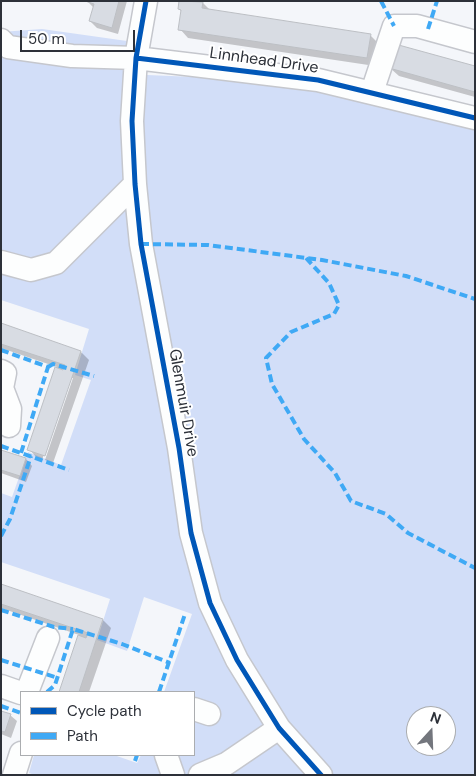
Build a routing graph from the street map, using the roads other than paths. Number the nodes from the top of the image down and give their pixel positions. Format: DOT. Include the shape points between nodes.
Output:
graph roads {
  1 [pos="146,1"];
  2 [pos="1,40"];
  3 [pos="475,42"];
  4 [pos="136,58"];
  5 [pos="372,92"];
  6 [pos="475,118"];
  7 [pos="135,184"];
  8 [pos="1,262"];
  9 [pos="3,372"];
  10 [pos="10,426"];
  11 [pos="48,638"];
  12 [pos="1,686"];
  13 [pos="27,691"];
  14 [pos="20,693"];
  15 [pos="279,728"];
  16 [pos="20,756"];
  17 [pos="166,756"];
  18 [pos="14,775"];
  19 [pos="173,775"];
  20 [pos="200,775"];
  21 [pos="321,775"];
  1 -- 4 [label="street, Glenmuir Drive"];
  2 -- 4 [label="street, Linnhead Drive" via="8,47"];
  3 -- 5 [label="street" via="417,26 394,26"];
  4 -- 5 [label="street, Linnhead Drive" via="318,80"];
  4 -- 7 [label="street, Glenmuir Drive" via="132,120"];
  5 -- 6 [label="street, Linnhead Drive"];
  7 -- 8 [label="street" via="56,263 31,270"];
  7 -- 15 [label="street, Glenmuir Drive" via="141,244 179,448 191,533 210,603 237,660"];
  9 -- 10 [label="street" via="2,388 10,409"];
  11 -- 13 [label="street"];
  12 -- 14 [label="street"];
  15 -- 20 [label="street" via="226,764"];
  15 -- 21 [label="street, Glenmuir Drive"];
  16 -- 18 [label="street"];
  17 -- 19 [label="street"];
}
